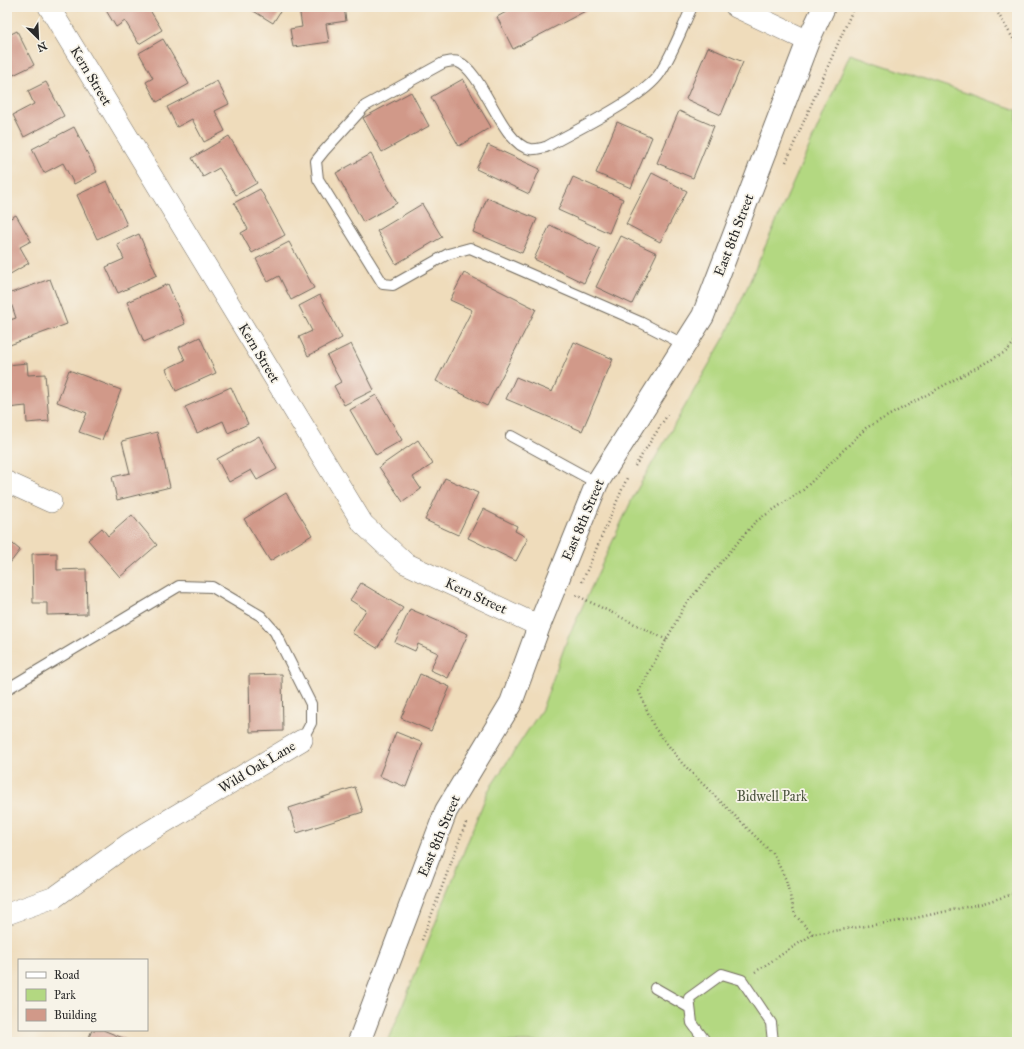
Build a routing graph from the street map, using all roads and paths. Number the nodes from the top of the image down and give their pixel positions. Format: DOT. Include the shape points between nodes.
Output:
graph roads {
  1 [pos="49,7"];
  2 [pos="692,7"];
  3 [pos="736,7"];
  4 [pos="824,7"];
  5 [pos="854,7"];
  6 [pos="994,7"];
  7 [pos="808,41"];
  8 [pos="1017,45"];
  9 [pos="784,167"];
  10 [pos="1017,339"];
  11 [pos="684,345"];
  12 [pos="671,409"];
  13 [pos="510,436"];
  14 [pos="7,482"];
  15 [pos="598,483"];
  16 [pos="51,502"];
  17 [pos="576,596"];
  18 [pos="574,600"];
  19 [pos="539,626"];
  20 [pos="667,640"];
  21 [pos="7,689"];
  22 [pos="302,740"];
  23 [pos="467,821"];
  24 [pos="1017,893"];
  25 [pos="7,914"];
  26 [pos="813,934"];
  27 [pos="421,943"];
  28 [pos="742,980"];
  29 [pos="655,988"];
  30 [pos="690,1008"];
  31 [pos="359,1042"];
  32 [pos="706,1042"];
  33 [pos="773,1042"];
  1 -- 19 [label="street, Kern Street" via="363,524 405,563"];
  2 -- 11 [label="lane" via="660,73 651,84 630,99 546,147 530,149 520,144 504,125 467,67 457,61 443,63 365,106 316,161 318,179 383,284 394,285 448,254 470,248 640,322"];
  3 -- 7 [label="street"];
  4 -- 7 [label="street, East 8th Street"];
  5 -- 9 [label="path"];
  6 -- 8 [label="path"];
  7 -- 11 [label="street, East 8th Street" via="703,316"];
  10 -- 20 [label="path" via="1007,351 866,428 803,490 755,522 685,605"];
  11 -- 15 [label="street, East 8th Street"];
  12 -- 17 [label="path" via="627,479"];
  13 -- 15 [label="lane"];
  14 -- 16 [label="street"];
  15 -- 19 [label="street, East 8th Street"];
  17 -- 18 [label="path"];
  17 -- 20 [label="path"];
  19 -- 31 [label="street, East 8th Street" via="511,703 446,811"];
  20 -- 26 [label="path" via="639,691 654,727 682,763 774,855 786,880 795,914"];
  21 -- 22 [label="lane, Wild Oak Lane" via="179,586 212,586 261,616 275,632 311,704 311,724"];
  22 -- 25 [label="street, Wild Oak Lane" via="130,843 55,898"];
  23 -- 27 [label="path"];
  24 -- 26 [label="path" via="906,920"];
  26 -- 28 [label="path"];
  28 -- 30 [label="lane" via="722,974 689,998"];
  28 -- 33 [label="lane" via="771,1023"];
  29 -- 30 [label="lane"];
  30 -- 32 [label="lane" via="692,1023"];
}
